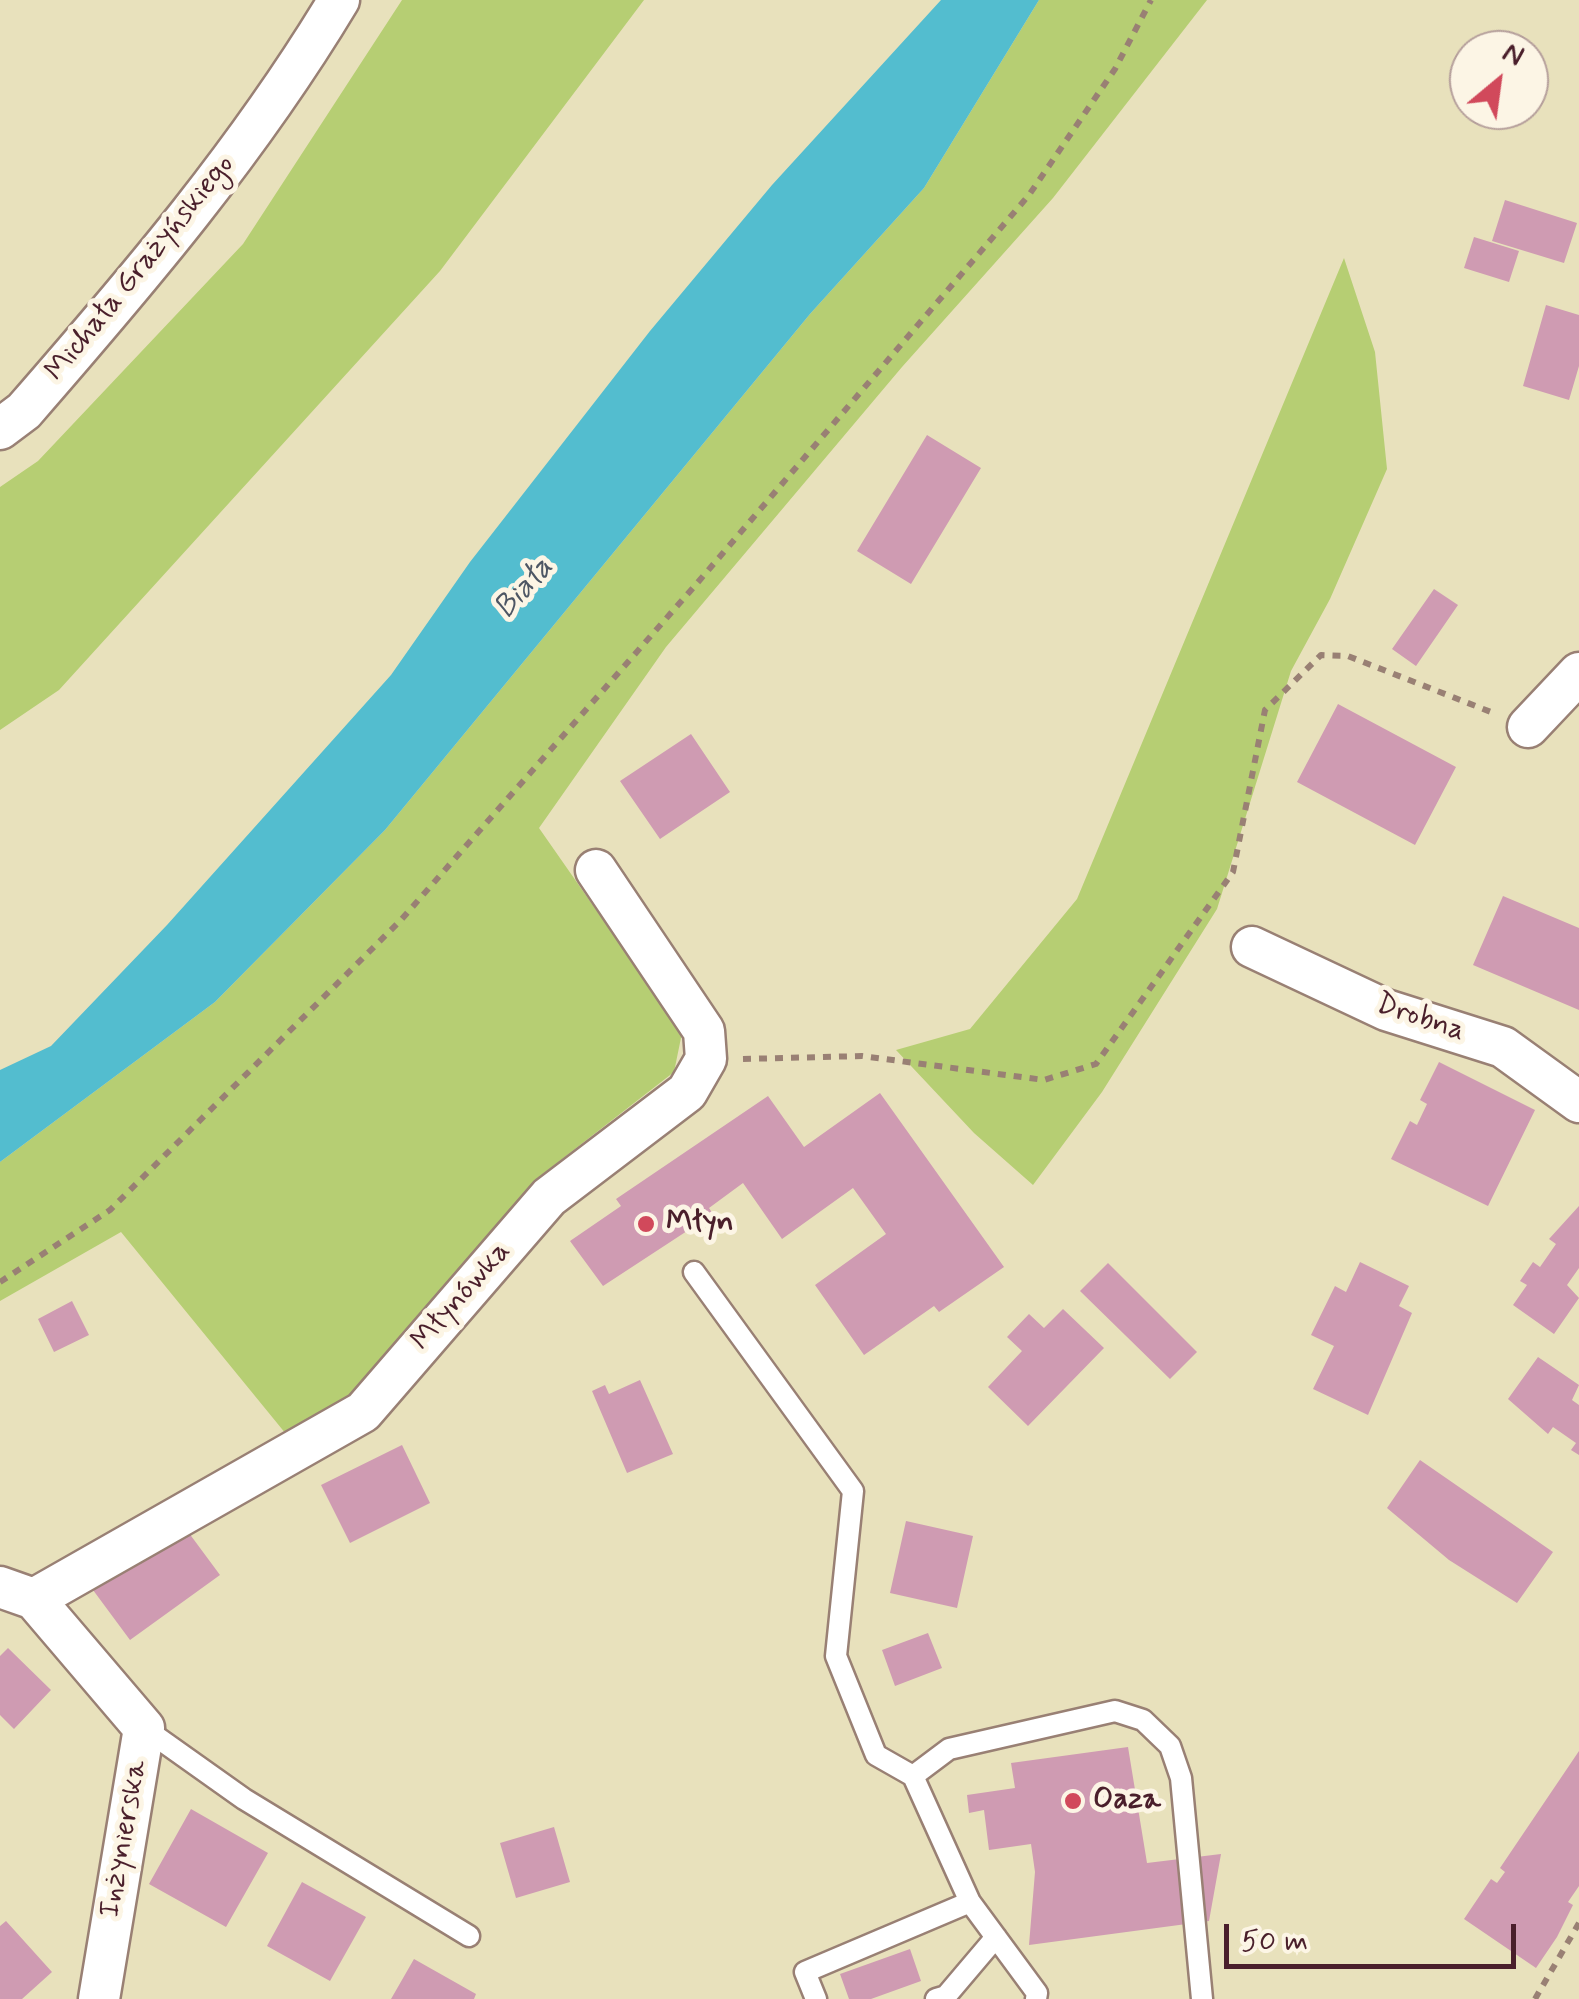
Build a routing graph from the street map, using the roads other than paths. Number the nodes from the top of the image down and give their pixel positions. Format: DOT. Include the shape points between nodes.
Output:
graph roads {
  1 [pos="339,0"];
  2 [pos="0,428"];
  3 [pos="1579,674"];
  4 [pos="1528,727"];
  5 [pos="596,870"];
  6 [pos="1252,947"];
  7 [pos="1579,1102"];
  8 [pos="694,1272"];
  9 [pos="17,1593"];
  10 [pos="144,1728"];
  11 [pos="913,1776"];
  12 [pos="970,1902"];
  13 [pos="468,1936"];
  14 [pos="996,1937"];
  15 [pos="1039,1997"];
  16 [pos="99,1999"];
  17 [pos="816,1999"];
  18 [pos="936,1999"];
  19 [pos="1202,1999"];
  1 -- 2 [label="street, Michała Grażyńskiego" via="187,222 24,410"];
  3 -- 4 [label="street"];
  5 -- 9 [label="street, Młynówka" via="704,1031 706,1060 687,1092 549,1197 364,1412"];
  6 -- 7 [label="street, Drobna" via="1386,1010 1504,1046"];
  8 -- 11 [label="lane" via="853,1491 836,1656 876,1755"];
  9 -- 10 [label="street, Inżynierska"];
  10 -- 13 [label="lane" via="244,1799"];
  10 -- 16 [label="street, Inżynierska"];
  11 -- 12 [label="lane"];
  11 -- 19 [label="lane" via="949,1749 1115,1711 1143,1720 1170,1746 1180,1778"];
  12 -- 14 [label="lane"];
  12 -- 17 [label="lane" via="804,1972"];
  14 -- 15 [label="lane"];
  14 -- 18 [label="lane" via="946,1996"];
}
